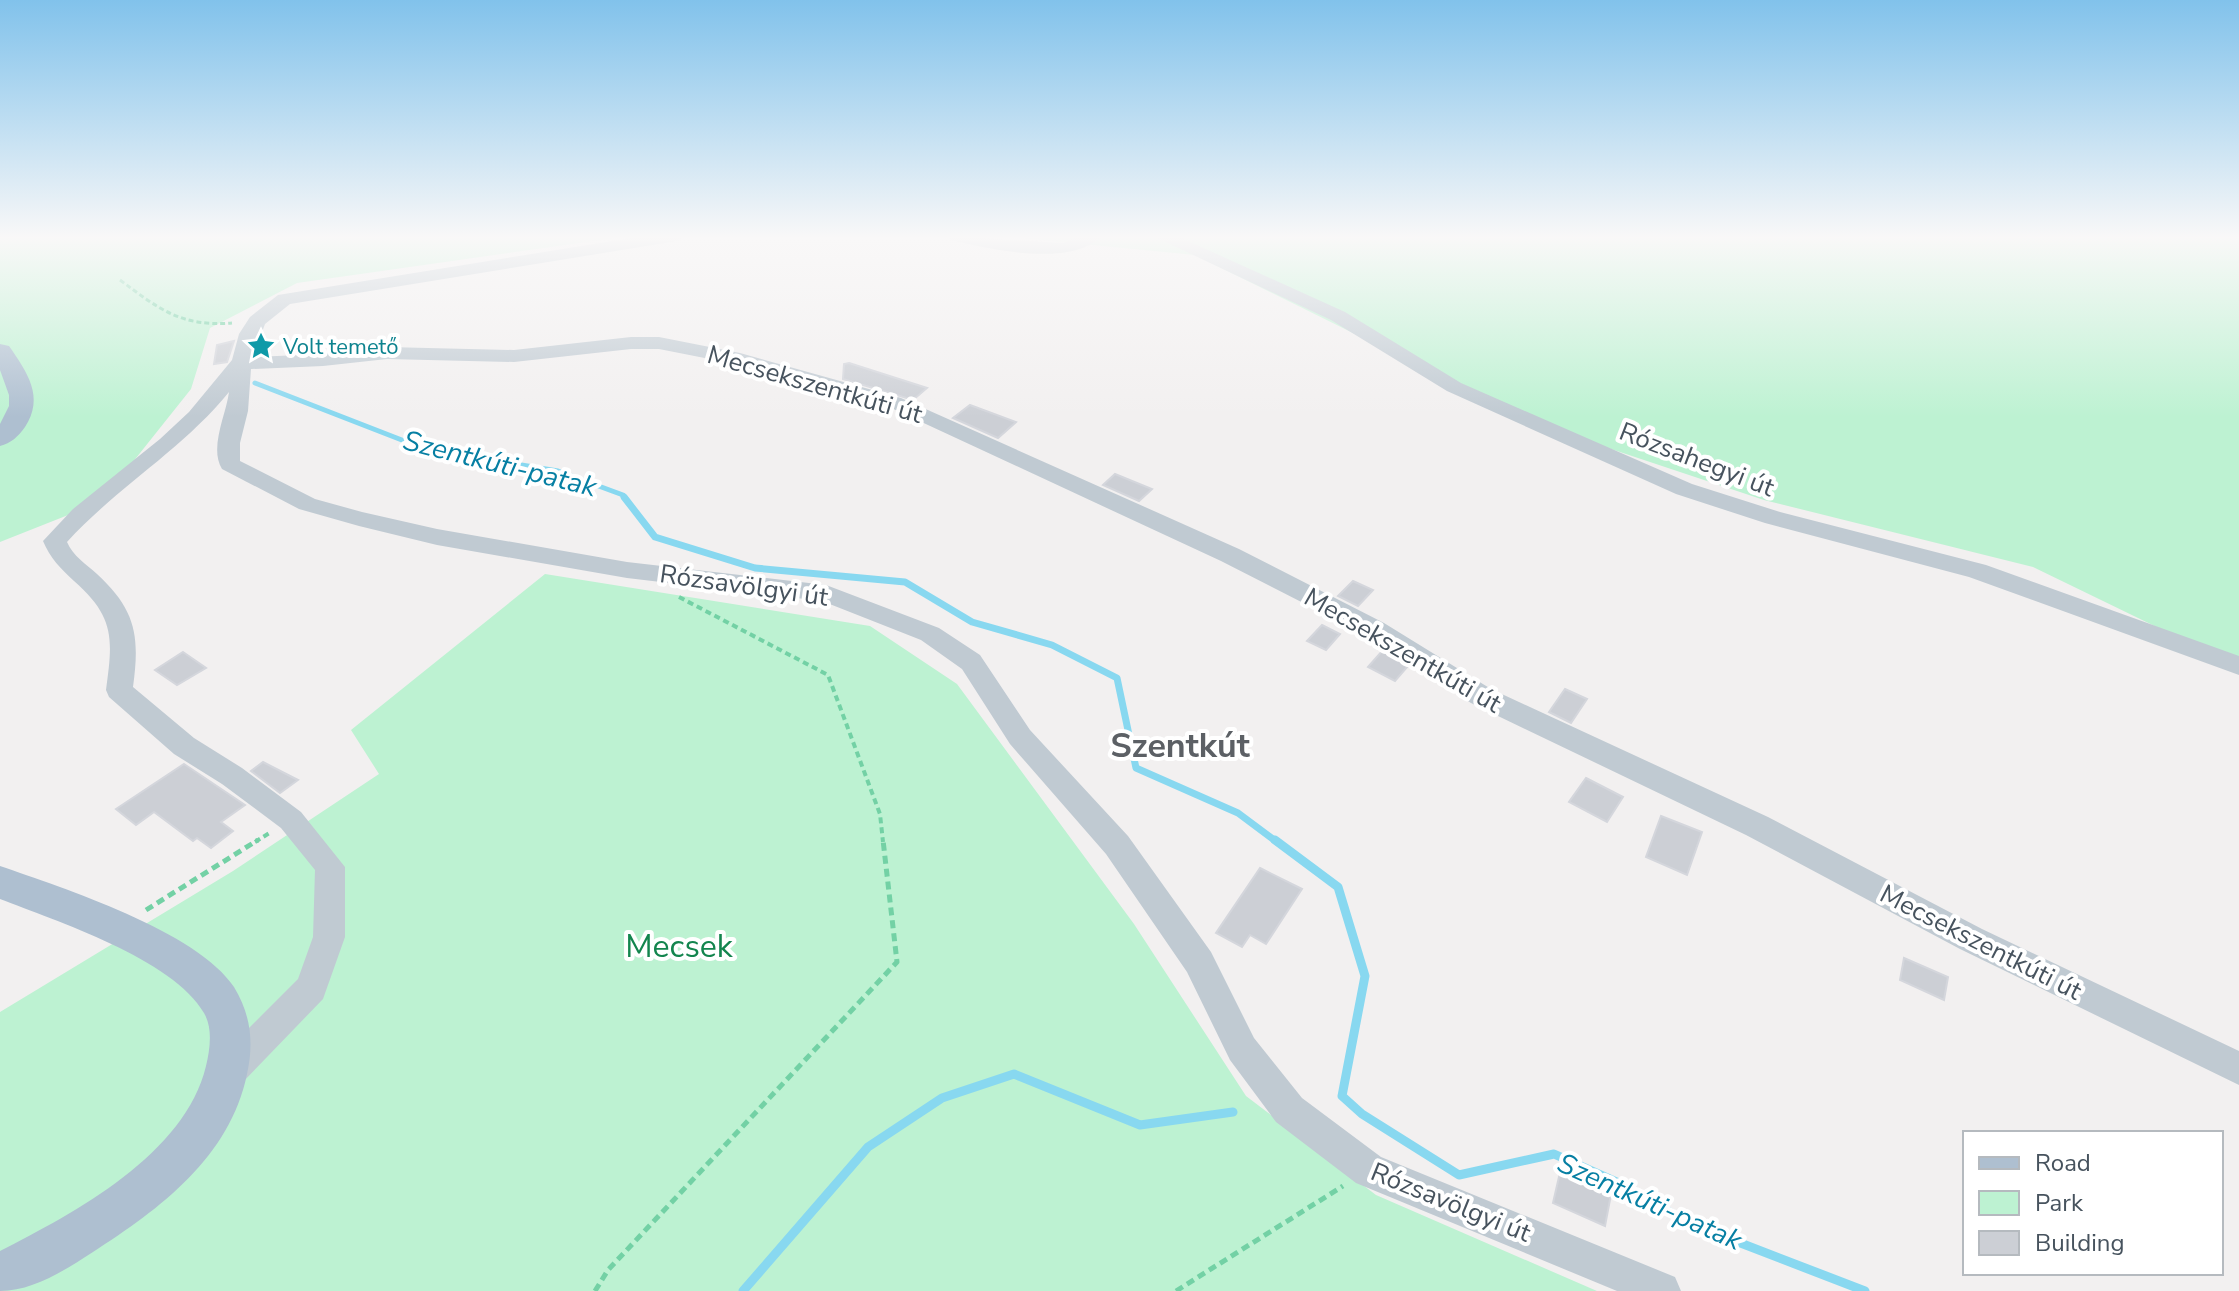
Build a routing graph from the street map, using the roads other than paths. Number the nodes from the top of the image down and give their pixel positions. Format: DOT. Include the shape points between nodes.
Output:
graph roads {
  1 [pos="295,296"];
  2 [pos="1295,296"];
  3 [pos="0,351"];
  4 [pos="240,363"];
  5 [pos="0,438"];
  6 [pos="2239,666"];
  7 [pos="0,882"];
  8 [pos="2239,1069"];
  9 [pos="229,1072"];
  10 [pos="0,1276"];
  11 [pos="1661,1291"];
  1 -- 4 [label="street, Rózsavölgyi út" via="257,319"];
  2 -- 6 [label="street, Rózsahegyi út" via="1338,316 1454,387 1684,489 1787,522 1977,571"];
  3 -- 5 [label="main road" via="22,386 22,409"];
  4 -- 8 [label="street, Mecsekszentkúti út" via="387,353 514,356 659,343 733,357 894,402 1230,555 1375,629 1481,696 1757,826 1971,939"];
  4 -- 9 [label="street" via="212,402 55,541 60,555 107,596 124,624 119,690 184,746 291,820 330,867 329,937 311,988"];
  4 -- 11 [label="street, Rózsavölgyi út" via="237,412 226,449 230,464 307,504 437,537 627,570 826,593 930,634 971,662 1020,737 1154,894 1199,962 1242,1049 1289,1110 1369,1170"];
  7 -- 9 [label="main road" via="94,920 194,973 217,996 232,1025"];
  9 -- 10 [label="main road" via="210,1119 171,1164 123,1206"];
}
